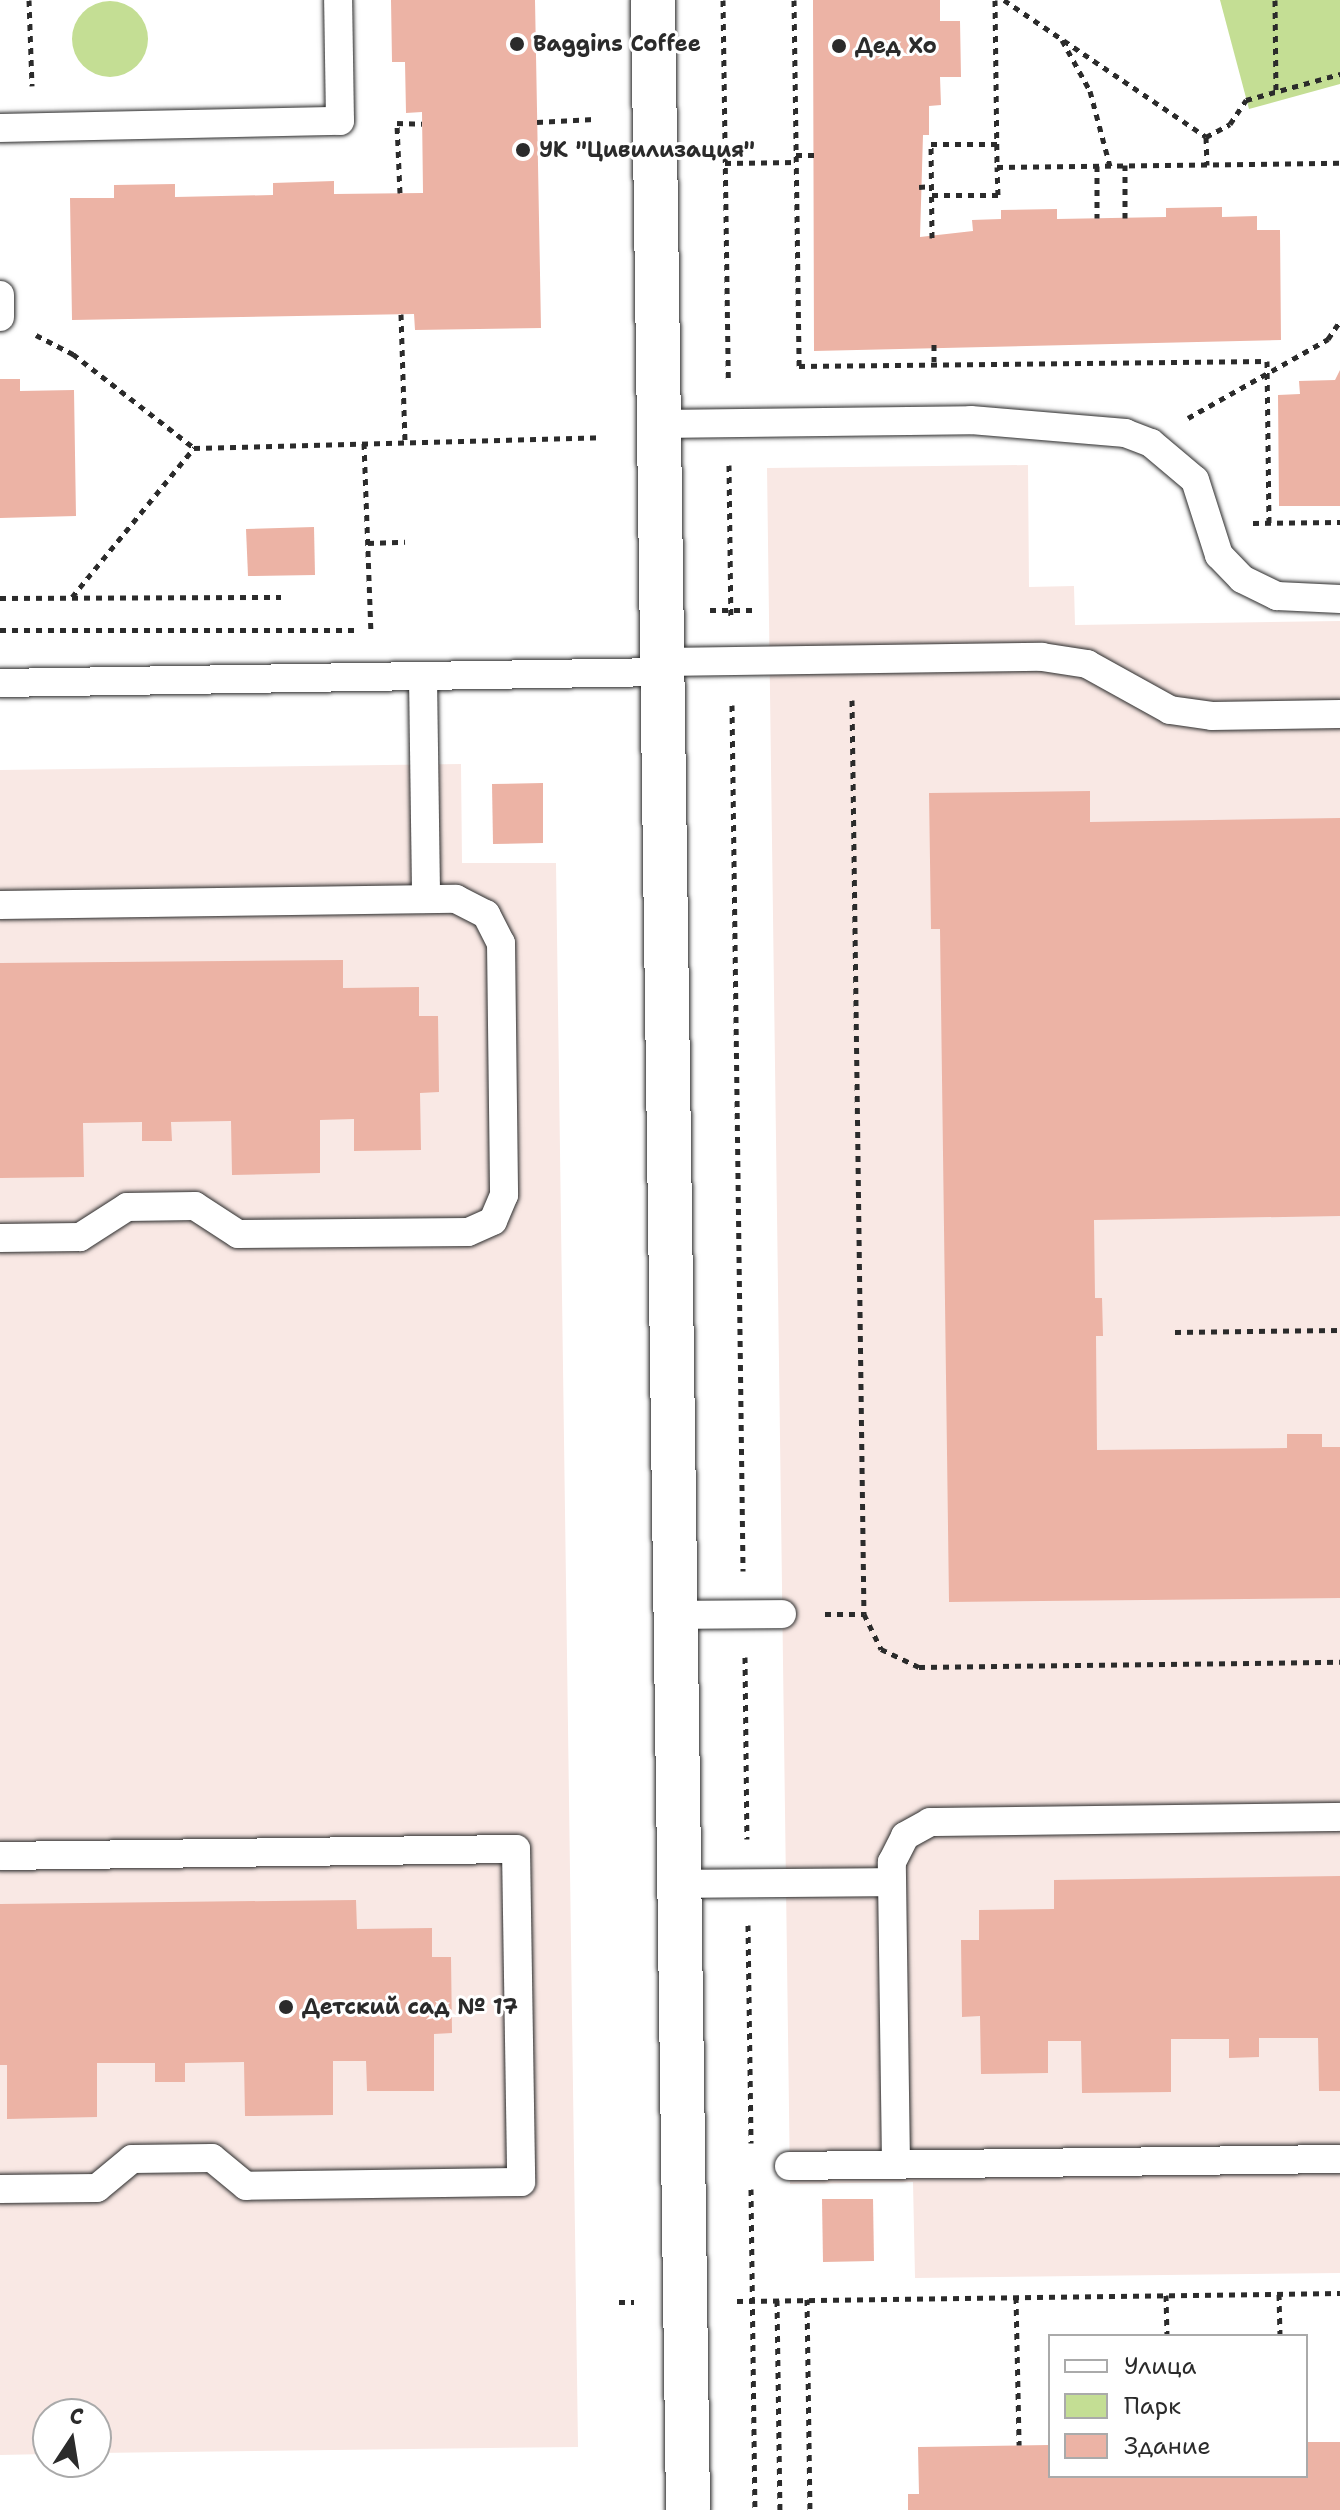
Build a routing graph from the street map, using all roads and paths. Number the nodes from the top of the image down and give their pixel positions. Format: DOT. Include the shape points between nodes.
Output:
graph roads {
  1 [pos="29,0"];
  2 [pos="338,0"];
  3 [pos="653,0"];
  4 [pos="723,0"];
  5 [pos="794,0"];
  6 [pos="995,0"];
  7 [pos="1004,0"];
  8 [pos="1275,0"];
  9 [pos="1061,39"];
  10 [pos="1340,74"];
  11 [pos="1276,92"];
  12 [pos="594,119"];
  13 [pos="537,122"];
  14 [pos="422,124"];
  15 [pos="33,127"];
  16 [pos="0,128"];
  17 [pos="1206,137"];
  18 [pos="997,144"];
  19 [pos="923,153"];
  20 [pos="931,153"];
  21 [pos="796,155"];
  22 [pos="815,155"];
  23 [pos="796,162"];
  24 [pos="725,163"];
  25 [pos="1340,163"];
  26 [pos="1125,165"];
  27 [pos="1207,165"];
  28 [pos="1097,166"];
  29 [pos="1110,166"];
  30 [pos="997,167"];
  31 [pos="932,186"];
  32 [pos="919,187"];
  33 [pos="400,193"];
  34 [pos="932,195"];
  35 [pos="1097,218"];
  36 [pos="1125,218"];
  37 [pos="932,238"];
  38 [pos="0,295"];
  39 [pos="401,314"];
  40 [pos="0,317"];
  41 [pos="1340,321"];
  42 [pos="934,344"];
  43 [pos="73,354"];
  44 [pos="934,364"];
  45 [pos="1267,374"];
  46 [pos="728,423"];
  47 [pos="659,424"];
  48 [pos="602,437"];
  49 [pos="405,442"];
  50 [pos="364,443"];
  51 [pos="1151,443"];
  52 [pos="194,448"];
  53 [pos="1340,522"];
  54 [pos="1210,523"];
  55 [pos="1269,523"];
  56 [pos="405,542"];
  57 [pos="368,543"];
  58 [pos="72,597"];
  59 [pos="281,597"];
  60 [pos="0,598"];
  61 [pos="1340,599"];
  62 [pos="693,610"];
  63 [pos="730,610"];
  64 [pos="754,610"];
  65 [pos="0,630"];
  66 [pos="371,630"];
  67 [pos="387,630"];
  68 [pos="852,659"];
  69 [pos="731,661"];
  70 [pos="662,667"];
  71 [pos="423,677"];
  72 [pos="0,683"];
  73 [pos="1340,714"];
  74 [pos="426,899"];
  75 [pos="0,905"];
  76 [pos="0,1238"];
  77 [pos="1340,1330"];
  78 [pos="1175,1332"];
  79 [pos="782,1614"];
  80 [pos="675,1615"];
  81 [pos="744,1615"];
  82 [pos="1340,1662"];
  83 [pos="1340,1817"];
  84 [pos="0,1856"];
  85 [pos="892,1882"];
  86 [pos="679,1884"];
  87 [pos="747,1884"];
  88 [pos="751,2150"];
  89 [pos="1340,2159"];
  90 [pos="896,2164"];
  91 [pos="789,2166"];
  92 [pos="751,2181"];
  93 [pos="0,2189"];
  94 [pos="1340,2293"];
  95 [pos="1279,2294"];
  96 [pos="1166,2295"];
  97 [pos="1016,2297"];
  98 [pos="807,2299"];
  99 [pos="753,2300"];
  100 [pos="777,2300"];
  101 [pos="729,2301"];
  102 [pos="1167,2334"];
  103 [pos="1280,2334"];
  104 [pos="1019,2445"];
  105 [pos="688,2510"];
  106 [pos="755,2510"];
  107 [pos="780,2510"];
  108 [pos="810,2510"];
  1 -- 15 [label="path"];
  2 -- 15 [label="lane" via="340,121"];
  3 -- 47 [label="street"];
  4 -- 24 [label="path"];
  5 -- 21 [label="path"];
  6 -- 18 [label="path"];
  7 -- 9 [label="path"];
  8 -- 11 [label="path"];
  9 -- 17 [label="path"];
  9 -- 29 [label="path" via="1090,91"];
  10 -- 11 [label="path"];
  11 -- 17 [label="path" via="1246,100 1230,124"];
  12 -- 13 [label="path"];
  14 -- 33 [label="path" via="397,123"];
  15 -- 16 [label="lane"];
  17 -- 27 [label="path"];
  18 -- 20 [label="path" via="931,144"];
  18 -- 30 [label="path"];
  19 -- 20 [label="path"];
  20 -- 31 [label="path"];
  21 -- 22 [label="path"];
  21 -- 23 [label="path"];
  23 -- 24 [label="path"];
  23 -- 44 [label="path" via="799,366"];
  24 -- 46 [label="path"];
  25 -- 27 [label="path"];
  26 -- 27 [label="path"];
  26 -- 29 [label="path"];
  26 -- 36 [label="path"];
  28 -- 29 [label="path"];
  28 -- 30 [label="path"];
  28 -- 35 [label="path"];
  30 -- 34 [label="path" via="998,195"];
  31 -- 32 [label="path"];
  31 -- 34 [label="path"];
  34 -- 37 [label="path"];
  38 -- 40 [label="lane"];
  39 -- 49 [label="path"];
  41 -- 45 [label="path" via="1328,339"];
  42 -- 44 [label="path"];
  43 -- 52 [label="path"];
  44 -- 45 [label="path" via="1267,361"];
  45 -- 51 [label="path"];
  45 -- 55 [label="path"];
  46 -- 47 [label="lane"];
  46 -- 51 [label="lane" via="971,420 1125,433"];
  46 -- 63 [label="path"];
  47 -- 70 [label="street"];
  48 -- 49 [label="path"];
  49 -- 50 [label="path"];
  50 -- 52 [label="path"];
  50 -- 57 [label="path"];
  51 -- 54 [label="lane" via="1195,480"];
  52 -- 58 [label="path"];
  53 -- 55 [label="path"];
  54 -- 55 [label="path"];
  54 -- 61 [label="lane" via="1219,555 1242,579 1277,596"];
  56 -- 57 [label="path"];
  57 -- 66 [label="path"];
  58 -- 59 [label="path"];
  58 -- 60 [label="path"];
  62 -- 63 [label="path"];
  63 -- 64 [label="path"];
  63 -- 69 [label="path"];
  65 -- 66 [label="path"];
  66 -- 67 [label="path"];
  68 -- 69 [label="lane"];
  68 -- 73 [label="lane" via="1042,657 1087,664 1170,710 1212,716"];
  68 -- 82 [label="path" via="864,1614 875,1637 881,1649 919,1667"];
  69 -- 70 [label="lane"];
  69 -- 81 [label="path"];
  70 -- 71 [label="lane"];
  70 -- 80 [label="street"];
  71 -- 72 [label="lane"];
  71 -- 74 [label="lane"];
  74 -- 75 [label="lane"];
  74 -- 76 [label="lane" via="456,899 486,914 501,943 504,1195 493,1221 468,1232 238,1234 195,1206 127,1207 80,1237"];
  77 -- 78 [label="path"];
  79 -- 81 [label="lane"];
  80 -- 81 [label="lane"];
  80 -- 86 [label="street"];
  81 -- 87 [label="path"];
  83 -- 85 [label="lane" via="930,1822 905,1836 892,1862"];
  84 -- 93 [label="lane" via="516,1849 521,2182 246,2186 212,2158 185,2158 132,2159 97,2188"];
  85 -- 87 [label="lane"];
  85 -- 90 [label="lane"];
  86 -- 87 [label="lane"];
  86 -- 105 [label="street"];
  87 -- 88 [label="path"];
  89 -- 90 [label="lane"];
  90 -- 91 [label="lane"];
  92 -- 99 [label="path"];
  94 -- 95 [label="path"];
  95 -- 96 [label="path"];
  95 -- 103 [label="path"];
  96 -- 97 [label="path"];
  96 -- 102 [label="path"];
  97 -- 98 [label="path"];
  97 -- 104 [label="path"];
  98 -- 100 [label="path"];
  98 -- 108 [label="path"];
  99 -- 100 [label="path"];
  99 -- 101 [label="path"];
  99 -- 106 [label="path"];
  100 -- 107 [label="path"];
}
